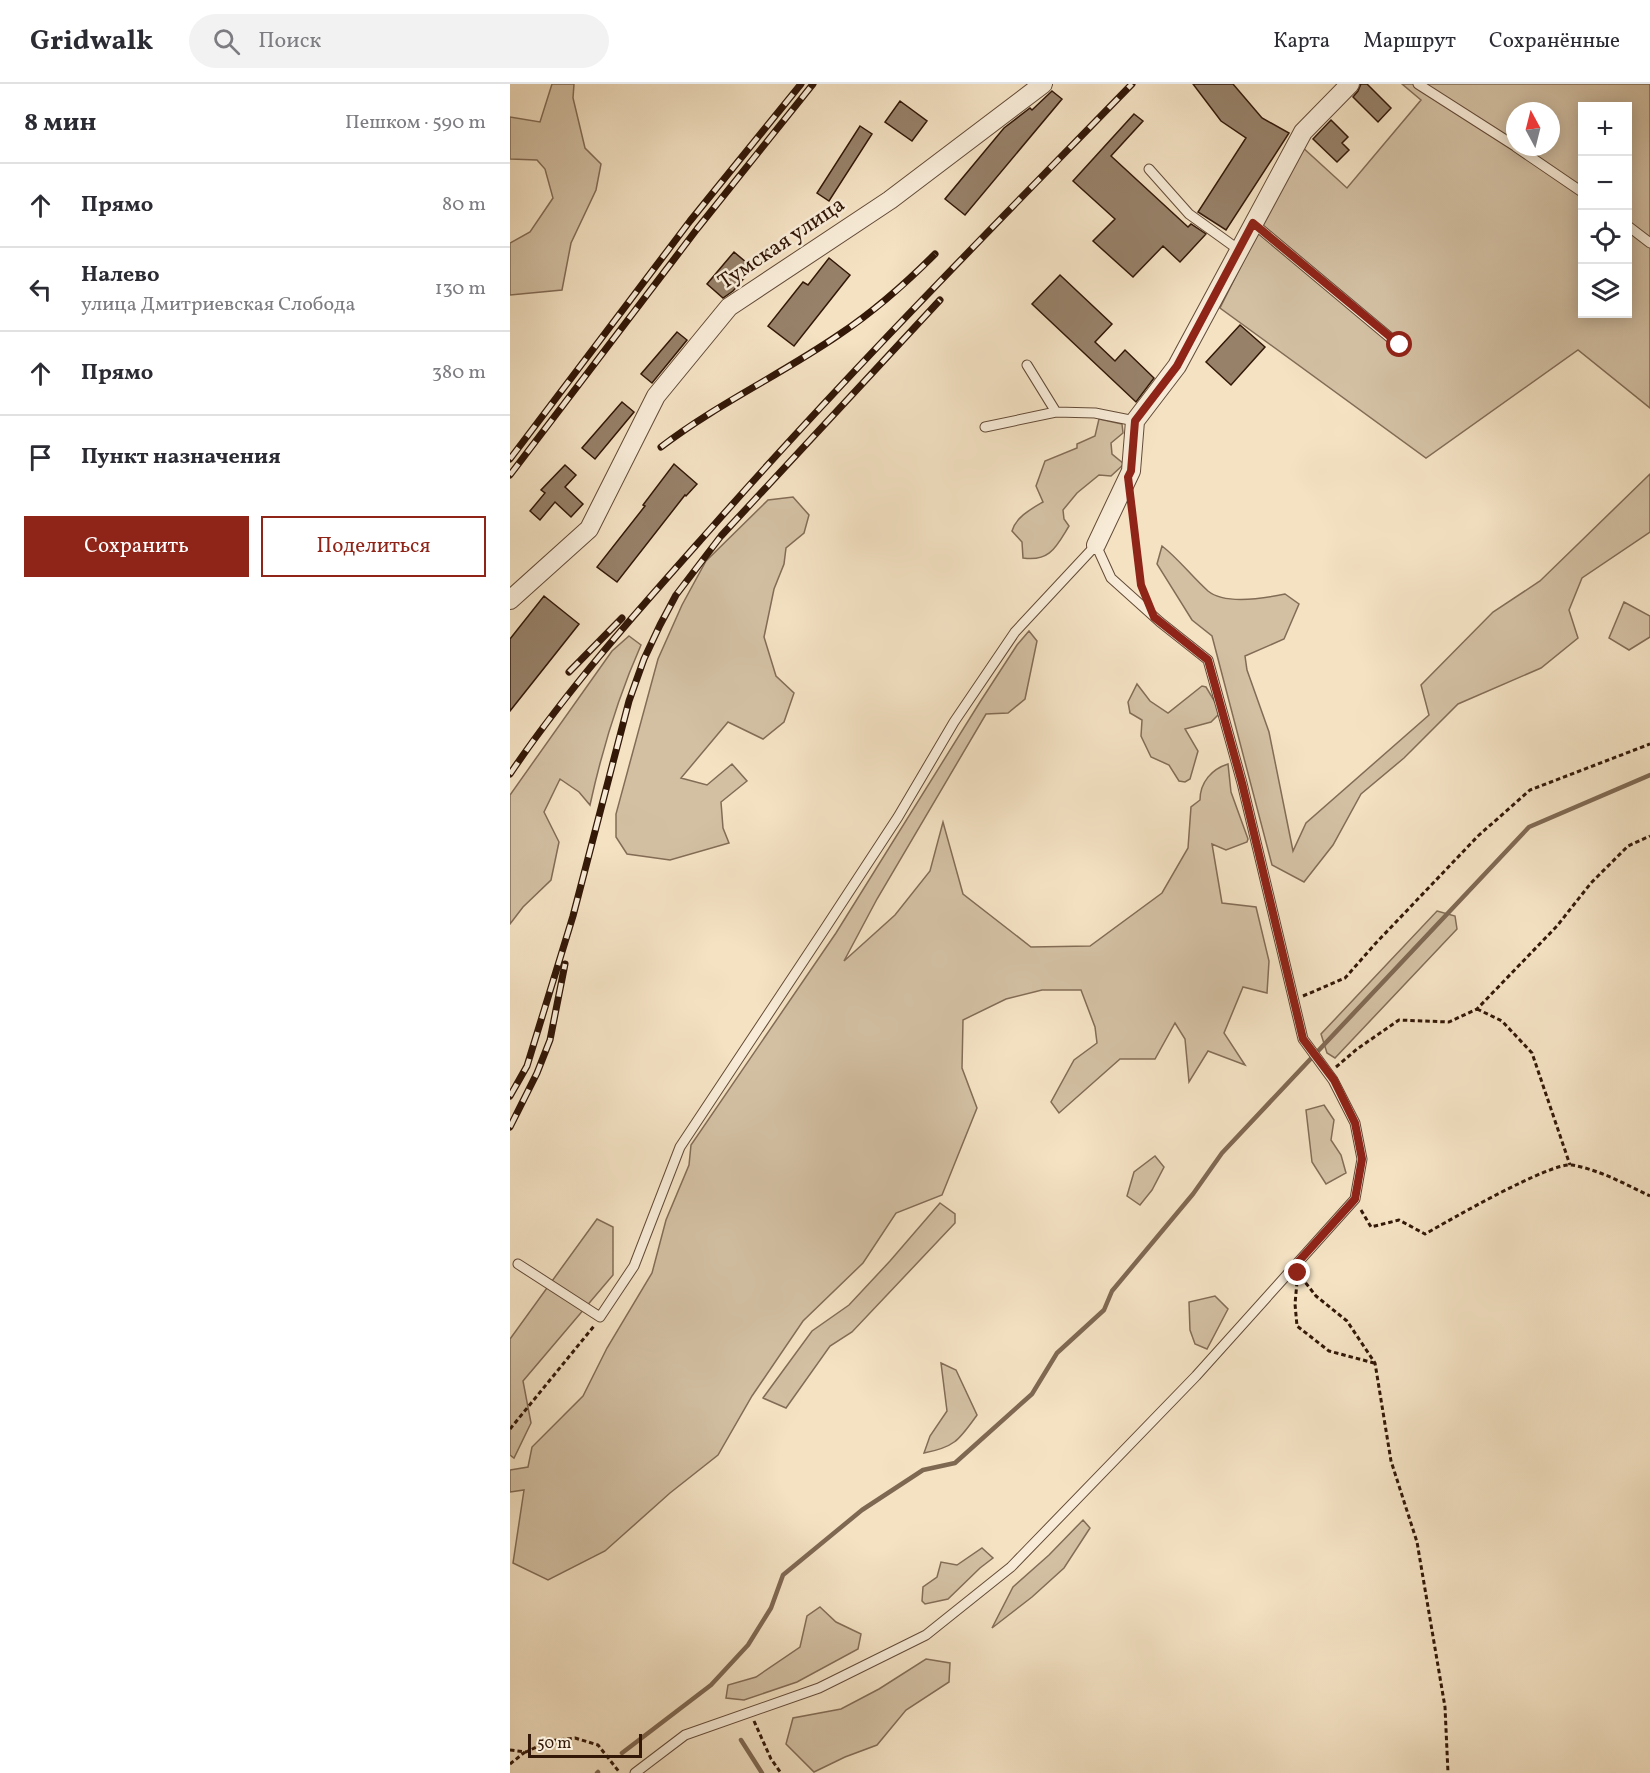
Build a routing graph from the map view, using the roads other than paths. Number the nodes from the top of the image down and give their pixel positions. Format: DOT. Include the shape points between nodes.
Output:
graph roads {
  1 [pos="1043,84"];
  2 [pos="1350,84"];
  3 [pos="1418,84"];
  4 [pos="1506,141"];
  5 [pos="1530,156"];
  6 [pos="1149,170"];
  7 [pos="1578,189"];
  8 [pos="1253,223"];
  9 [pos="1632,229"];
  10 [pos="1650,243"];
  11 [pos="1239,250"];
  12 [pos="1400,345"];
  13 [pos="1027,365"];
  14 [pos="1056,412"];
  15 [pos="1135,421"];
  16 [pos="985,428"];
  17 [pos="1096,545"];
  18 [pos="510,600"];
  19 [pos="518,1264"];
  20 [pos="635,1773"];
  1 -- 18 [label="street, Тумская улица" via="890,200 729,308 656,396 589,529"];
  2 -- 8 [label="street" via="1303,132"];
  3 -- 4 [label="lane"];
  5 -- 7 [label="lane"];
  6 -- 11 [label="lane" via="1190,214"];
  8 -- 11 [label="street"];
  8 -- 12 [label="lane"];
  9 -- 10 [label="lane"];
  11 -- 15 [label="street" via="1177,366"];
  13 -- 14 [label="lane"];
  14 -- 15 [label="lane" via="1095,413"];
  14 -- 16 [label="lane"];
  15 -- 17 [label="street" via="1131,471"];
  17 -- 19 [label="lane" via="1015,632 680,1147 634,1266 600,1317"];
  17 -- 20 [label="lane" via="1111,578 1208,660 1242,783 1303,1039 1326,1070 1355,1123 1362,1159 1355,1199 1196,1376 1011,1567 926,1635 819,1688 685,1735"];
}
